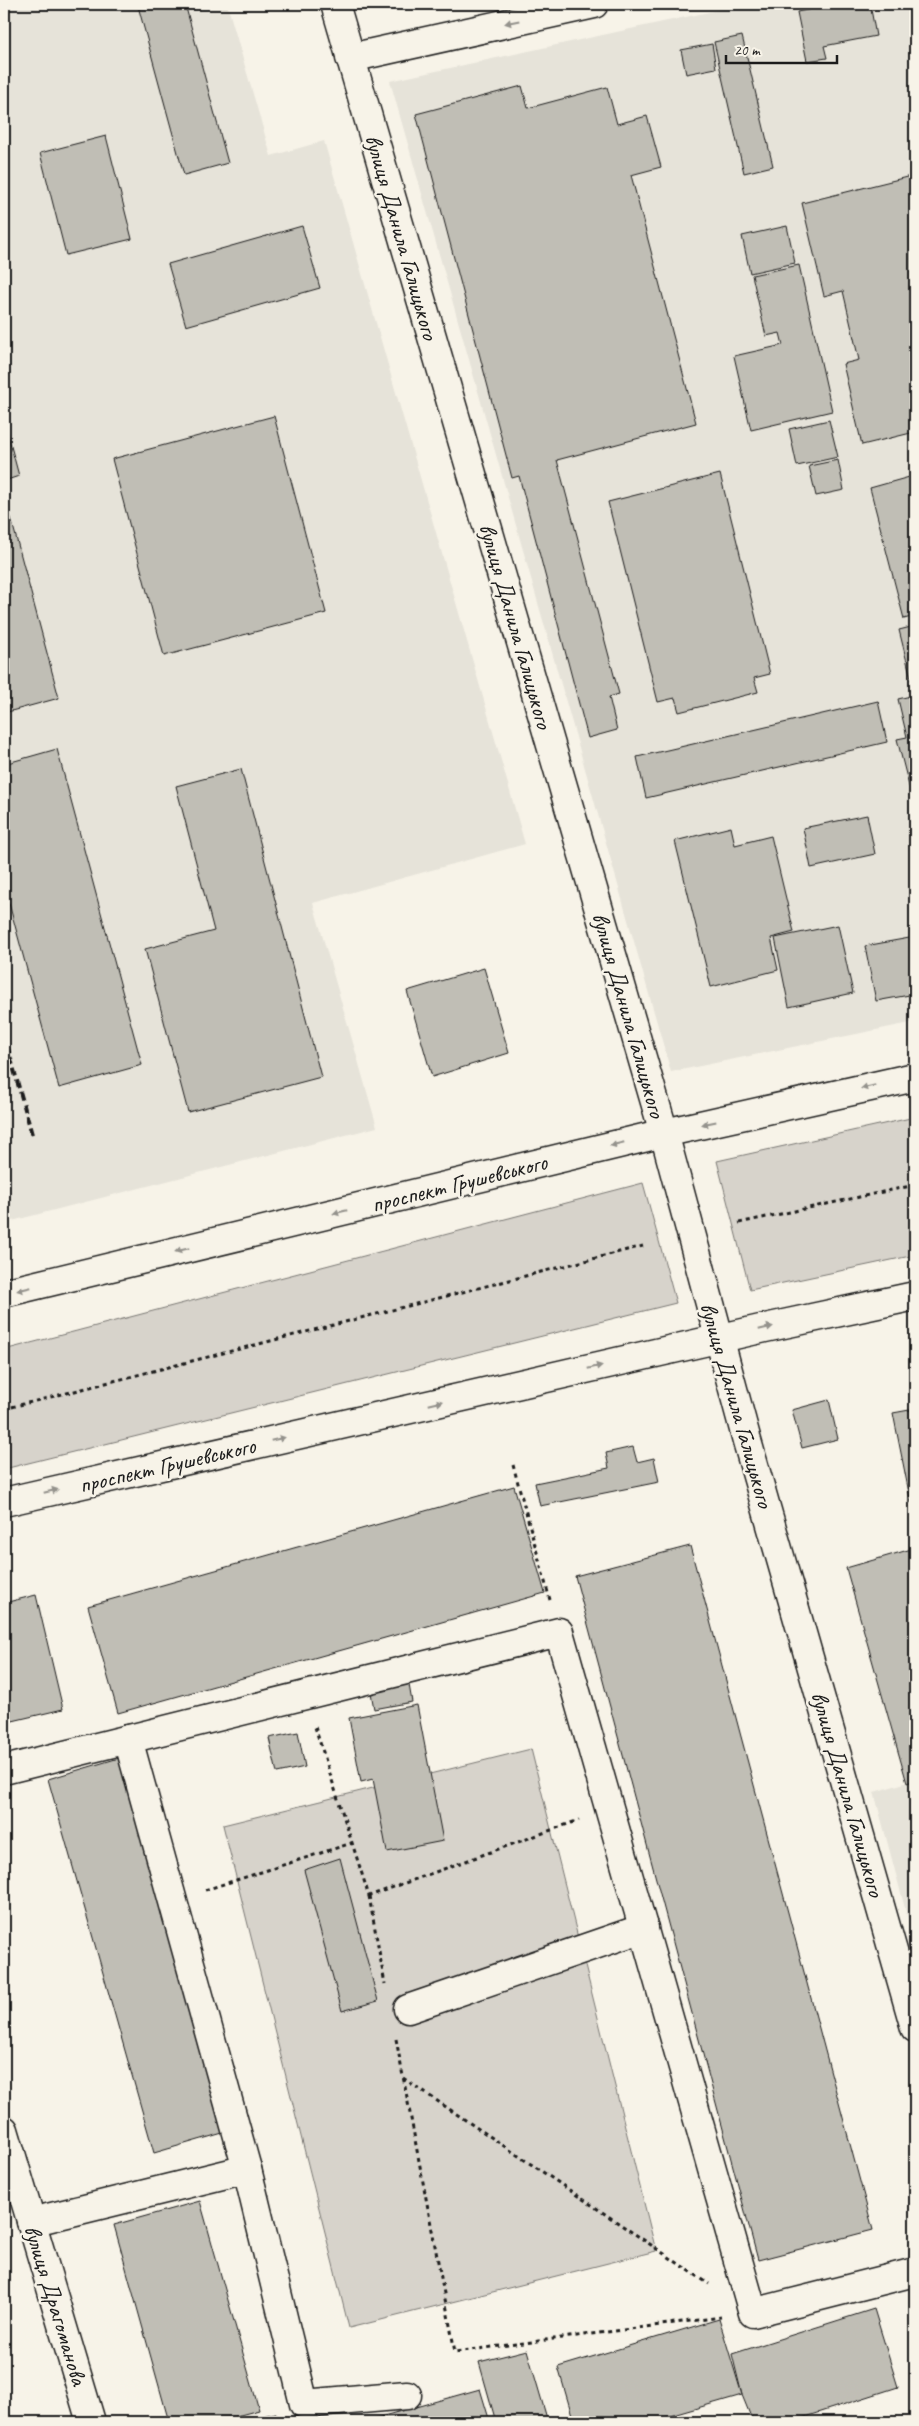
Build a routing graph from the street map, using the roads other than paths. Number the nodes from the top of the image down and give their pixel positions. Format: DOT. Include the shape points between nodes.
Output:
graph roads {
  1 [pos="335,4"];
  2 [pos="594,4"];
  3 [pos="350,58"];
  4 [pos="915,1077"];
  5 [pos="664,1133"];
  6 [pos="4,1293"];
  7 [pos="915,1296"];
  8 [pos="718,1339"];
  9 [pos="4,1502"];
  10 [pos="128,1739"];
  11 [pos="4,1770"];
  12 [pos="644,1928"];
  13 [pos="401,2020"];
  14 [pos="915,2028"];
  15 [pos="4,2130"];
  16 [pos="247,2169"];
  17 [pos="31,2222"];
  18 [pos="915,2272"];
  19 [pos="407,2395"];
  20 [pos="91,2422"];
  1 -- 3 [label="street, вулиця Данила Галицького"];
  2 -- 3 [label="street, one-way"];
  3 -- 5 [label="street, вулиця Данила Галицького"];
  4 -- 5 [label="street, проспект Грушевського, one-way"];
  5 -- 6 [label="street, проспект Грушевського, one-way"];
  5 -- 8 [label="street, вулиця Данила Галицького"];
  8 -- 7 [label="street, проспект Грушевського, one-way"];
  9 -- 8 [label="street, проспект Грушевського, one-way"];
  8 -- 14 [label="street, вулиця Данила Галицького"];
  10 -- 11 [label="street"];
  10 -- 12 [label="street" via="559,1632"];
  10 -- 16 [label="street"];
  12 -- 13 [label="street"];
  12 -- 18 [label="street" via="753,2313"];
  15 -- 17 [label="street, вулиця Драгоманова"];
  16 -- 17 [label="street"];
  16 -- 19 [label="street" via="304,2404"];
  17 -- 20 [label="street, вулиця Драгоманова"];
}
